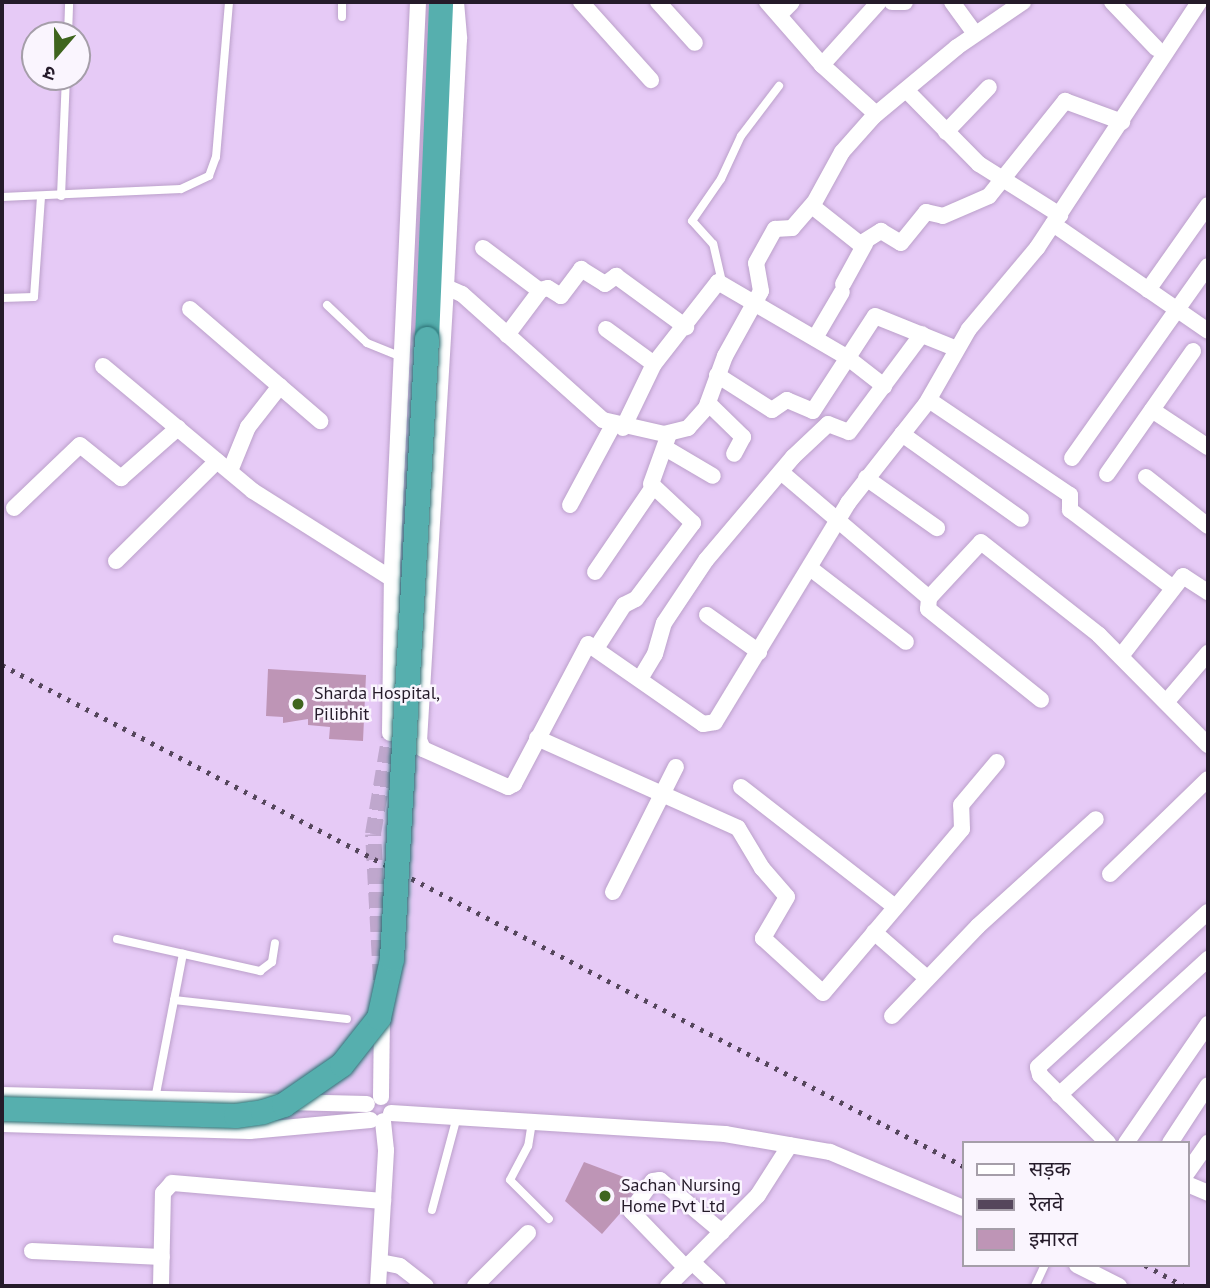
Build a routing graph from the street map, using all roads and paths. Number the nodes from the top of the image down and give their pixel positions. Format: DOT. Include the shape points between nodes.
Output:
graph roads {
  1 [pos="69,2"];
  2 [pos="229,2"];
  3 [pos="342,2"];
  4 [pos="418,2"];
  5 [pos="441,2"];
  6 [pos="456,2"];
  7 [pos="581,2"];
  8 [pos="657,2"];
  9 [pos="768,2"];
  10 [pos="792,2"];
  11 [pos="878,2"];
  12 [pos="892,2"];
  13 [pos="905,2"];
  14 [pos="952,2"];
  15 [pos="1023,2"];
  16 [pos="1112,2"];
  17 [pos="1199,2"];
  18 [pos="779,15"];
  19 [pos="342,17"];
  20 [pos="68,21"];
  21 [pos="975,34"];
  22 [pos="695,43"];
  23 [pos="1156,48"];
  24 [pos="822,65"];
  25 [pos="650,80"];
  26 [pos="779,86"];
  27 [pos="989,87"];
  28 [pos="906,90"];
  29 [pos="65,91"];
  30 [pos="876,114"];
  31 [pos="1122,122"];
  32 [pos="946,132"];
  33 [pos="1003,181"];
  34 [pos="61,195"];
  35 [pos="41,196"];
  36 [pos="2,197"];
  37 [pos="1208,205"];
  38 [pos="812,206"];
  39 [pos="1057,220"];
  40 [pos="865,244"];
  41 [pos="483,248"];
  42 [pos="1208,266"];
  43 [pos="722,282"];
  44 [pos="446,287"];
  45 [pos="540,290"];
  46 [pos="1148,290"];
  47 [pos="2,298"];
  48 [pos="755,303"];
  49 [pos="327,305"];
  50 [pos="1175,308"];
  51 [pos="190,309"];
  52 [pos="686,327"];
  53 [pos="606,329"];
  54 [pos="1208,331"];
  55 [pos="922,334"];
  56 [pos="507,335"];
  57 [pos="815,338"];
  58 [pos="957,349"];
  59 [pos="1194,351"];
  60 [pos="405,358"];
  61 [pos="848,358"];
  62 [pos="654,364"];
  63 [pos="103,366"];
  64 [pos="717,375"];
  65 [pos="280,386"];
  66 [pos="884,386"];
  67 [pos="929,400"];
  68 [pos="708,403"];
  69 [pos="1152,410"];
  70 [pos="320,421"];
  71 [pos="618,426"];
  72 [pos="178,428"];
  73 [pos="902,434"];
  74 [pos="668,441"];
  75 [pos="1208,447"];
  76 [pos="734,454"];
  77 [pos="1072,458"];
  78 [pos="224,466"];
  79 [pos="781,472"];
  80 [pos="1107,474"];
  81 [pos="713,476"];
  82 [pos="1146,477"];
  83 [pos="866,478"];
  84 [pos="653,487"];
  85 [pos="570,505"];
  86 [pos="14,508"];
  87 [pos="1021,519"];
  88 [pos="837,521"];
  89 [pos="1207,523"];
  90 [pos="937,528"];
  91 [pos="116,561"];
  92 [pos="810,568"];
  93 [pos="595,572"];
  94 [pos="392,579"];
  95 [pos="1173,588"];
  96 [pos="1208,592"];
  97 [pos="929,598"];
  98 [pos="707,615"];
  99 [pos="906,642"];
  100 [pos="597,647"];
  101 [pos="759,652"];
  102 [pos="1121,656"];
  103 [pos="1206,661"];
  104 [pos="640,678"];
  105 [pos="1168,699"];
  106 [pos="1041,700"];
  107 [pos="390,733"];
  108 [pos="537,738"];
  109 [pos="1208,745"];
  110 [pos="997,762"];
  111 [pos="676,766"];
  112 [pos="1208,779"];
  113 [pos="741,787"];
  114 [pos="662,794"];
  115 [pos="1096,819"];
  116 [pos="1110,874"];
  117 [pos="613,892"];
  118 [pos="895,907"];
  119 [pos="1208,912"];
  120 [pos="874,932"];
  121 [pos="117,939"];
  122 [pos="275,943"];
  123 [pos="183,954"];
  124 [pos="1208,959"];
  125 [pos="927,978"];
  126 [pos="382,984"];
  127 [pos="174,1000"];
  128 [pos="892,1016"];
  129 [pos="347,1019"];
  130 [pos="1208,1024"];
  131 [pos="1208,1086"];
  132 [pos="2,1095"];
  133 [pos="1059,1095"];
  134 [pos="155,1098"];
  135 [pos="374,1100"];
  136 [pos="2,1109"];
  137 [pos="457,1117"];
  138 [pos="381,1118"];
  139 [pos="532,1122"];
  140 [pos="2,1124"];
  141 [pos="1106,1141"];
  142 [pos="1127,1141"];
  143 [pos="1171,1141"];
  144 [pos="1208,1143"];
  145 [pos="790,1145"];
  146 [pos="1189,1170"];
  147 [pos="1189,1185"];
  148 [pos="1208,1193"];
  149 [pos="383,1200"];
  150 [pos="962,1208"];
  151 [pos="432,1210"];
  152 [pos="549,1219"];
  153 [pos="722,1232"];
  154 [pos="528,1233"];
  155 [pos="32,1251"];
  156 [pos="162,1257"];
  157 [pos="380,1262"];
  158 [pos="689,1265"];
  159 [pos="1044,1267"];
  160 [pos="1081,1267"];
  161 [pos="161,1286"];
  162 [pos="378,1286"];
  163 [pos="426,1286"];
  164 [pos="475,1286"];
  165 [pos="668,1286"];
  166 [pos="718,1286"];
  167 [pos="1035,1286"];
  168 [pos="1119,1286"];
  1 -- 20 [label="lane"];
  2 -- 34 [label="lane" via="216,157 209,176 181,189"];
  3 -- 19 [label="lane"];
  4 -- 60 [label="street"];
  5 -- 136 [label="highway, bridge" via="392,959 379,1018 342,1065 284,1105 263,1112 236,1116"];
  6 -- 44 [label="street" via="459,39"];
  7 -- 25 [label="street"];
  8 -- 22 [label="street"];
  9 -- 18 [label="street"];
  10 -- 18 [label="street"];
  11 -- 24 [label="street"];
  12 -- 13 [label="street"];
  14 -- 21 [label="street"];
  15 -- 21 [label="street"];
  16 -- 23 [label="street"];
  17 -- 31 [label="street"];
  18 -- 24 [label="street"];
  21 -- 28 [label="street"];
  24 -- 30 [label="street"];
  26 -- 43 [label="lane" via="741,135 721,180 692,221 713,244"];
  27 -- 32 [label="street"];
  28 -- 30 [label="street"];
  28 -- 32 [label="street"];
  29 -- 34 [label="lane"];
  30 -- 38 [label="street" via="842,152"];
  31 -- 33 [label="street" via="1065,101"];
  31 -- 39 [label="street"];
  32 -- 33 [label="street"];
  33 -- 39 [label="street"];
  33 -- 40 [label="street" via="975,205 943,216 923,213 901,243 881,231"];
  34 -- 35 [label="lane"];
  35 -- 36 [label="lane"];
  35 -- 47 [label="lane" via="34,297"];
  37 -- 46 [label="street"];
  38 -- 40 [label="street"];
  38 -- 48 [label="street" via="792,228 775,229 756,263 762,286"];
  39 -- 46 [label="street"];
  39 -- 58 [label="street"];
  40 -- 57 [label="street"];
  41 -- 45 [label="street"];
  42 -- 50 [label="street"];
  43 -- 48 [label="street"];
  43 -- 52 [label="street" via="715,285"];
  44 -- 56 [label="street" via="458,291"];
  44 -- 108 [label="street" via="419,740 423,749 508,787 514,784"];
  45 -- 52 [label="street" via="548,288 561,296 581,269 605,284 617,276"];
  45 -- 56 [label="street"];
  46 -- 50 [label="street"];
  48 -- 57 [label="street"];
  48 -- 64 [label="street"];
  49 -- 60 [label="lane" via="367,343"];
  50 -- 54 [label="street"];
  50 -- 77 [label="street"];
  51 -- 65 [label="street"];
  52 -- 62 [label="street"];
  53 -- 62 [label="street"];
  55 -- 58 [label="street"];
  55 -- 61 [label="street" via="875,317"];
  55 -- 66 [label="street"];
  56 -- 71 [label="street" via="591,411"];
  57 -- 61 [label="street"];
  58 -- 67 [label="street"];
  59 -- 69 [label="street"];
  60 -- 94 [label="street"];
  61 -- 64 [label="street" via="813,411 787,400 772,410"];
  61 -- 66 [label="street"];
  62 -- 71 [label="street"];
  63 -- 72 [label="street"];
  64 -- 68 [label="street"];
  65 -- 70 [label="street"];
  65 -- 78 [label="street"];
  66 -- 79 [label="street" via="849,432 828,424"];
  67 -- 73 [label="street"];
  67 -- 95 [label="street" via="1070,495 1070,510"];
  68 -- 74 [label="street" via="688,428"];
  68 -- 76 [label="street" via="743,437"];
  69 -- 75 [label="street"];
  69 -- 80 [label="street"];
  71 -- 74 [label="street"];
  71 -- 85 [label="street"];
  72 -- 78 [label="street"];
  72 -- 86 [label="street" via="121,478 80,444"];
  73 -- 83 [label="street"];
  73 -- 87 [label="street"];
  74 -- 81 [label="street"];
  74 -- 84 [label="street" via="651,480"];
  78 -- 91 [label="street"];
  78 -- 94 [label="street" via="266,500"];
  79 -- 88 [label="street"];
  79 -- 104 [label="street" via="706,560 664,623 655,654"];
  82 -- 89 [label="street"];
  83 -- 88 [label="street"];
  83 -- 90 [label="street"];
  84 -- 93 [label="street"];
  84 -- 100 [label="street" via="693,523 636,598 624,605"];
  88 -- 92 [label="street"];
  88 -- 97 [label="street"];
  92 -- 99 [label="street"];
  92 -- 101 [label="street"];
  94 -- 107 [label="street"];
  95 -- 96 [label="street" via="1185,575"];
  95 -- 102 [label="street"];
  97 -- 102 [label="street" via="981,542"];
  97 -- 106 [label="street" via="928,609"];
  98 -- 101 [label="street"];
  100 -- 104 [label="street"];
  100 -- 108 [label="street" via="585,645"];
  101 -- 104 [label="street" via="710,726"];
  102 -- 105 [label="street"];
  103 -- 105 [label="street"];
  105 -- 109 [label="street"];
  108 -- 114 [label="street"];
  110 -- 118 [label="street" via="961,805 965,825"];
  111 -- 114 [label="street"];
  112 -- 116 [label="street"];
  113 -- 118 [label="street"];
  114 -- 117 [label="street"];
  114 -- 120 [label="street" via="738,828 788,897 763,939 820,992 828,991"];
  115 -- 125 [label="street"];
  118 -- 120 [label="street"];
  119 -- 133 [label="street" via="1038,1067"];
  120 -- 125 [label="street"];
  121 -- 123 [label="lane"];
  122 -- 123 [label="lane" via="272,962 260,971"];
  123 -- 127 [label="lane"];
  124 -- 133 [label="street"];
  125 -- 128 [label="street"];
  126 -- 135 [label="street"];
  127 -- 129 [label="lane"];
  127 -- 134 [label="lane"];
  130 -- 142 [label="street"];
  131 -- 143 [label="street"];
  132 -- 134 [label="street"];
  133 -- 141 [label="street"];
  134 -- 135 [label="street"];
  135 -- 138 [label="street"];
  135 -- 138 [label="street"];
  137 -- 138 [label="street"];
  137 -- 139 [label="street"];
  137 -- 151 [label="lane"];
  138 -- 140 [label="street" via="250,1131"];
  138 -- 149 [label="street"];
  139 -- 145 [label="street" via="725,1134"];
  139 -- 152 [label="lane" via="528,1146 510,1180"];
  144 -- 146 [label="street"];
  145 -- 150 [label="street" via="830,1152"];
  145 -- 153 [label="street" via="758,1195"];
  147 -- 148 [label="street"];
  149 -- 156 [label="street" via="172,1183 163,1193"];
  149 -- 157 [label="street"];
  153 -- 158 [label="street"];
  153 -- 158 [label="street" via="660,1180 653,1181 631,1211"];
  154 -- 164 [label="street"];
  155 -- 156 [label="street"];
  156 -- 161 [label="street"];
  157 -- 162 [label="street"];
  157 -- 163 [label="street" via="400,1265"];
  158 -- 165 [label="street"];
  158 -- 166 [label="street"];
  159 -- 167 [label="lane"];
  160 -- 168 [label="street"];
}
